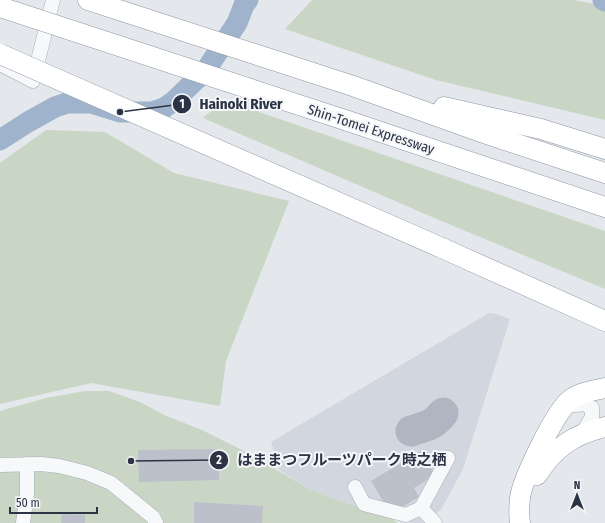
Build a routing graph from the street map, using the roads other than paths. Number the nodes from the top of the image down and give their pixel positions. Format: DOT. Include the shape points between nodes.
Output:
graph roads {
  1 [pos="54,0"];
  2 [pos="88,0"];
  3 [pos="0,7"];
  4 [pos="0,54"];
  5 [pos="0,64"];
  6 [pos="353,86"];
  7 [pos="605,149"];
  8 [pos="605,173"];
  9 [pos="605,206"];
  10 [pos="605,321"];
  11 [pos="605,388"];
  12 [pos="564,406"];
  13 [pos="605,427"];
  14 [pos="582,434"];
  15 [pos="448,458"];
  16 [pos="27,464"];
  17 [pos="0,466"];
  18 [pos="355,487"];
  19 [pos="421,508"];
  20 [pos="22,523"];
  21 [pos="156,523"];
  22 [pos="435,523"];
  23 [pos="520,523"];
  24 [pos="530,523"];
  1 -- 5 [label="street" via="33,81"];
  2 -- 6 [label="highway"];
  3 -- 9 [label="highway, Shin-Tomei Expressway, bridge"];
  4 -- 10 [label="highway, bridge"];
  6 -- 7 [label="highway" via="541,129"];
  6 -- 8 [label="highway"];
  11 -- 12 [label="highway" via="576,396"];
  12 -- 14 [label="street" via="584,404 592,408 592,417"];
  12 -- 23 [label="highway" via="527,474 520,498"];
  13 -- 14 [label="highway"];
  14 -- 24 [label="highway" via="556,451 536,477 529,496"];
  15 -- 19 [label="street"];
  16 -- 17 [label="street"];
  16 -- 20 [label="street" via="27,494"];
  16 -- 21 [label="street" via="59,466 111,483"];
  18 -- 19 [label="street" via="364,504 406,515"];
  19 -- 22 [label="street"];
}
